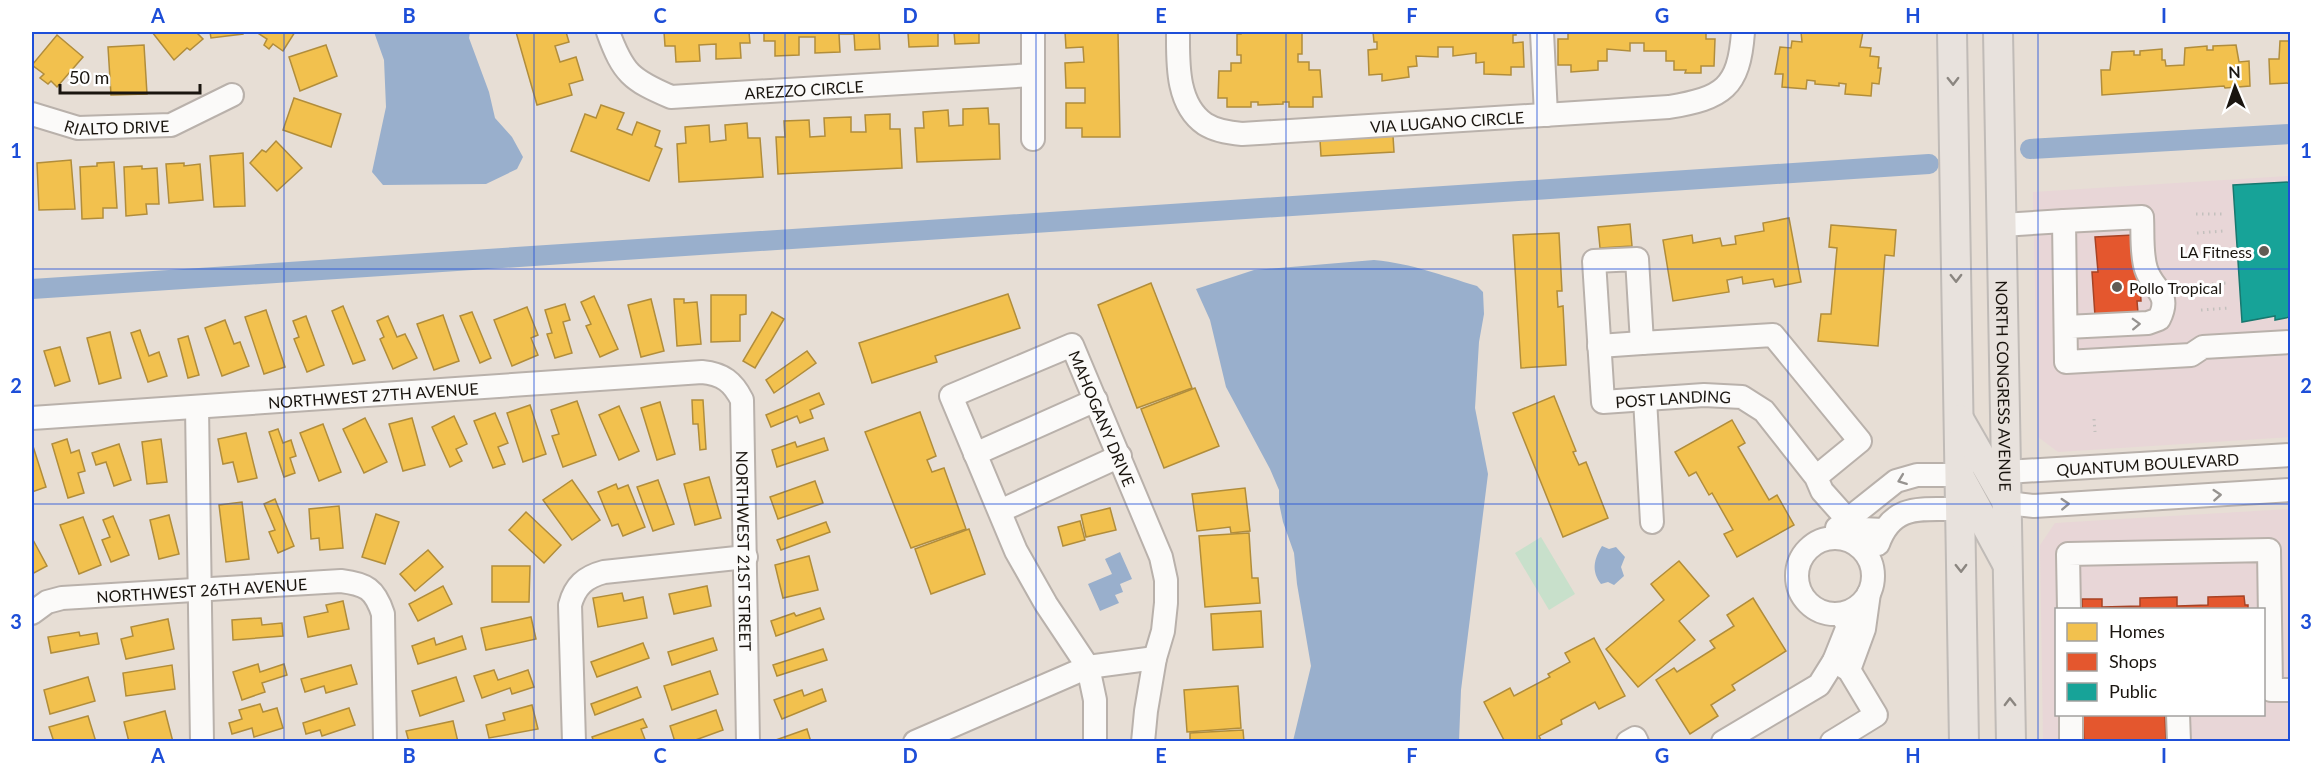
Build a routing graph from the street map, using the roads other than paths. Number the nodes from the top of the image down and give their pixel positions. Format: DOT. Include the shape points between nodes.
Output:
graph roads {
  1 [pos="608,32"];
  2 [pos="1033,32"];
  3 [pos="1178,32"];
  4 [pos="1542,32"];
  5 [pos="1743,32"];
  6 [pos="1952,32"];
  7 [pos="1998,32"];
  8 [pos="1033,75"];
  9 [pos="232,95"];
  10 [pos="32,114"];
  11 [pos="1546,115"];
  12 [pos="1033,139"];
  13 [pos="2064,221"];
  14 [pos="2002,225"];
  15 [pos="2066,327"];
  16 [pos="2290,342"];
  17 [pos="1642,343"];
  18 [pos="1599,346"];
  19 [pos="716,374"];
  20 [pos="1645,399"];
  21 [pos="1096,400"];
  22 [pos="196,407"];
  23 [pos="1958,417"];
  24 [pos="32,418"];
  25 [pos="975,454"];
  26 [pos="2290,455"];
  27 [pos="1120,456"];
  28 [pos="2006,472"];
  29 [pos="1959,475"];
  30 [pos="1816,477"];
  31 [pos="2290,490"];
  32 [pos="2007,503"];
  33 [pos="1960,509"];
  34 [pos="1000,511"];
  35 [pos="1853,514"];
  36 [pos="1652,522"];
  37 [pos="1883,530"];
  38 [pos="1820,542"];
  39 [pos="746,557"];
  40 [pos="2008,566"];
  41 [pos="1872,569"];
  42 [pos="201,588"];
  43 [pos="1869,593"];
  44 [pos="2069,608"];
  45 [pos="32,612"];
  46 [pos="1841,614"];
  47 [pos="1155,658"];
  48 [pos="1841,665"];
  49 [pos="1088,667"];
  50 [pos="2275,690"];
  51 [pos="2071,716"];
  52 [pos="2178,716"];
  53 [pos="1090,739"];
  54 [pos="202,741"];
  55 [pos="385,741"];
  56 [pos="574,741"];
  57 [pos="748,741"];
  58 [pos="915,741"];
  59 [pos="1143,741"];
  60 [pos="1628,741"];
  61 [pos="1637,741"];
  62 [pos="1723,741"];
  63 [pos="1832,741"];
  64 [pos="1964,741"];
  65 [pos="2011,741"];
  66 [pos="2072,741"];
  67 [pos="2179,741"];
  1 -- 8 [label="street, AREZZO CIRCLE" via="619,60 641,84 671,97"];
  2 -- 8 [label="street"];
  3 -- 11 [label="street, VIA LUGANO CIRCLE" via="1179,75 1188,103 1206,125 1224,132 1254,134"];
  4 -- 11 [label="street"];
  5 -- 11 [label="street, VIA LUGANO CIRCLE" via="1738,66 1730,84 1706,98 1669,107"];
  6 -- 23 [label="main road, one-way"];
  7 -- 14 [label="main road, NORTH CONGRESS AVENUE"];
  8 -- 12 [label="street"];
  9 -- 10 [label="street, RIALTO DRIVE" via="171,125 78,128"];
  13 -- 14 [label="street"];
  13 -- 15 [label="street"];
  15 -- 13 [label="street, one-way" via="2148,323 2159,319 2165,307 2163,295 2146,270 2142,217"];
  14 -- 28 [label="main road, NORTH CONGRESS AVENUE"];
  15 -- 16 [label="street" via="2066,362 2191,355 2203,347"];
  17 -- 18 [label="street"];
  17 -- 18 [label="street" via="1637,259 1594,261"];
  17 -- 30 [label="street" via="1773,335 1860,441"];
  18 -- 20 [label="street, POST LANDING" via="1603,402"];
  19 -- 22 [label="street, NORTHWEST 27TH AVENUE"];
  19 -- 39 [label="street, NORTHWEST 21ST STREET" via="736,388 742,400"];
  20 -- 30 [label="street, POST LANDING" via="1742,397 1764,411"];
  20 -- 36 [label="street"];
  21 -- 25 [label="street"];
  21 -- 25 [label="street, MAHOGANY DRIVE" via="1072,345 951,396"];
  21 -- 27 [label="street, MAHOGANY DRIVE"];
  22 -- 24 [label="street, NORTHWEST 27TH AVENUE"];
  22 -- 42 [label="street"];
  23 -- 29 [label="main road"];
  23 -- 32 [label="main road"];
  25 -- 34 [label="street, MAHOGANY DRIVE"];
  26 -- 28 [label="street, QUANTUM BOULEVARD"];
  27 -- 34 [label="street"];
  27 -- 47 [label="street, MAHOGANY DRIVE" via="1161,556 1166,580 1162,631"];
  28 -- 32 [label="main road, NORTH CONGRESS AVENUE"];
  29 -- 33 [label="main road"];
  29 -- 35 [label="street, one-way" via="1917,475 1896,481"];
  29 -- 40 [label="main road"];
  30 -- 35 [label="street, POST LANDING" via="1834,481"];
  32 -- 31 [label="street, QUANTUM BOULEVARD, one-way" via="2034,506"];
  32 -- 40 [label="main road, NORTH CONGRESS AVENUE"];
  33 -- 37 [label="street" via="1911,509"];
  33 -- 64 [label="main road, one-way"];
  34 -- 49 [label="street, MAHOGANY DRIVE" via="1046,604"];
  35 -- 37 [label="street, POST LANDING" via="1861,529"];
  35 -- 38 [label="street"];
  37 -- 41 [label="street"];
  38 -- 41 [label="street" via="1833,538 1854,543 1868,557"];
  38 -- 46 [label="street" via="1803,556 1798,568 1800,592 1817,610"];
  39 -- 56 [label="street" via="604,572 581,582 570,605"];
  39 -- 57 [label="street, NORTHWEST 21ST STREET"];
  65 -- 40 [label="main road, NORTH CONGRESS AVENUE, one-way"];
  41 -- 43 [label="street"];
  42 -- 45 [label="street, NORTHWEST 26TH AVENUE" via="62,598"];
  42 -- 54 [label="street"];
  42 -- 55 [label="street, NORTHWEST 26TH AVENUE" via="341,581 373,592 383,614"];
  43 -- 46 [label="street" via="1853,610"];
  43 -- 48 [label="street" via="1864,629"];
  44 -- 50 [label="street" via="2068,554 2269,550"];
  46 -- 48 [label="street" via="1848,626"];
  47 -- 49 [label="street"];
  47 -- 59 [label="street, MAHOGANY DRIVE"];
  48 -- 62 [label="street" via="1819,685"];
  48 -- 63 [label="street" via="1876,715"];
  49 -- 53 [label="street, MAHOGANY DRIVE" via="1095,700"];
  49 -- 58 [label="street"];
  51 -- 66 [label="street"];
  52 -- 67 [label="street"];
  60 -- 61 [label="street"];
}
